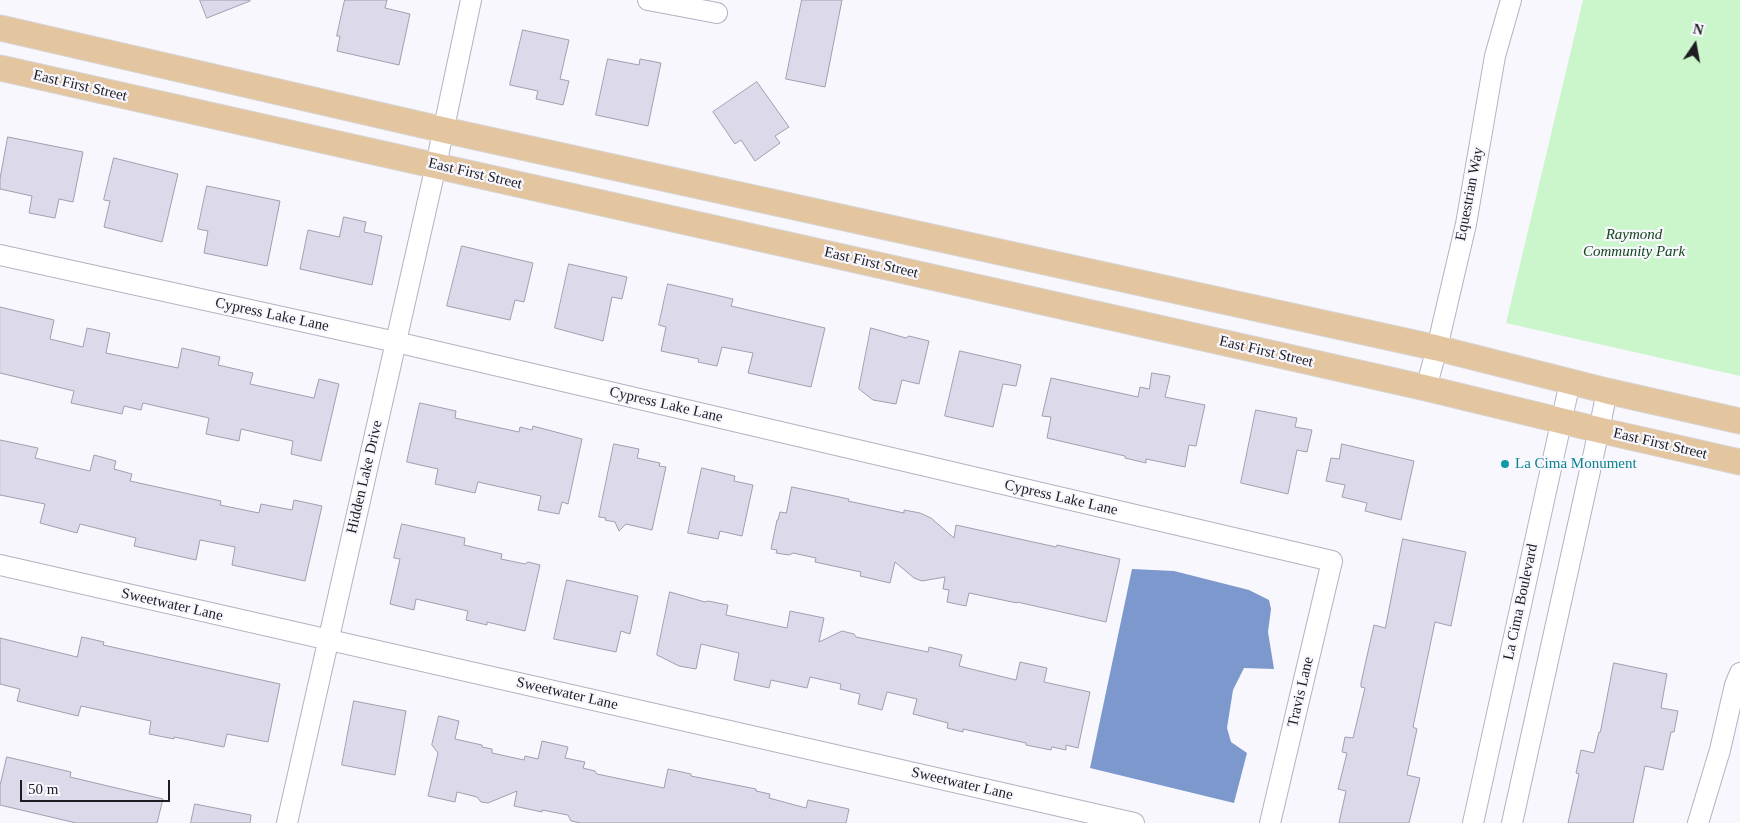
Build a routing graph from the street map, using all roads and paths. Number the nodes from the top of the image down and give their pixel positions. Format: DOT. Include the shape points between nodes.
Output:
graph roads {
  1 [pos="471,0"];
  2 [pos="648,0"];
  3 [pos="1511,0"];
  4 [pos="717,14"];
  5 [pos="0,28"];
  6 [pos="0,68"];
  7 [pos="444,130"];
  8 [pos="436,165"];
  9 [pos="0,255"];
  10 [pos="396,342"];
  11 [pos="1437,348"];
  12 [pos="1570,382"];
  13 [pos="1426,388"];
  14 [pos="1606,391"];
  15 [pos="1560,421"];
  16 [pos="1740,421"];
  17 [pos="1599,430"];
  18 [pos="1740,462"];
  19 [pos="1332,561"];
  20 [pos="0,565"];
  21 [pos="328,640"];
  22 [pos="1737,679"];
  23 [pos="287,823"];
  24 [pos="1134,823"];
  25 [pos="1270,823"];
  26 [pos="1473,823"];
  27 [pos="1512,823"];
  28 [pos="1698,823"];
  1 -- 7 [label="street, Hidden Lake Drive"];
  2 -- 4 [label="street"];
  3 -- 11 [label="street, Equestrian Way" via="1495,56 1466,224"];
  5 -- 7 [label="main road"];
  6 -- 8 [label="main road, East First Street"];
  7 -- 8 [label="street, Hidden Lake Drive"];
  7 -- 11 [label="main road"];
  8 -- 10 [label="street, Hidden Lake Drive"];
  8 -- 13 [label="main road, East First Street"];
  9 -- 10 [label="street, Cypress Lake Lane"];
  10 -- 19 [label="street, Cypress Lake Lane"];
  10 -- 21 [label="street, Hidden Lake Drive"];
  11 -- 12 [label="main road"];
  11 -- 13 [label="street, Equestrian Way"];
  12 -- 14 [label="main road"];
  12 -- 15 [label="street, La Cima Boulevard"];
  13 -- 15 [label="main road, East First Street"];
  14 -- 16 [label="main road"];
  14 -- 17 [label="street"];
  15 -- 17 [label="main road, East First Street"];
  15 -- 26 [label="street, La Cima Boulevard"];
  17 -- 18 [label="main road, East First Street"];
  17 -- 27 [label="street"];
  19 -- 25 [label="street, Travis Lane"];
  20 -- 21 [label="street, Sweetwater Lane"];
  21 -- 23 [label="street, Hidden Lake Drive"];
  21 -- 24 [label="street, Sweetwater Lane"];
  22 -- 28 [label="street"];
}
